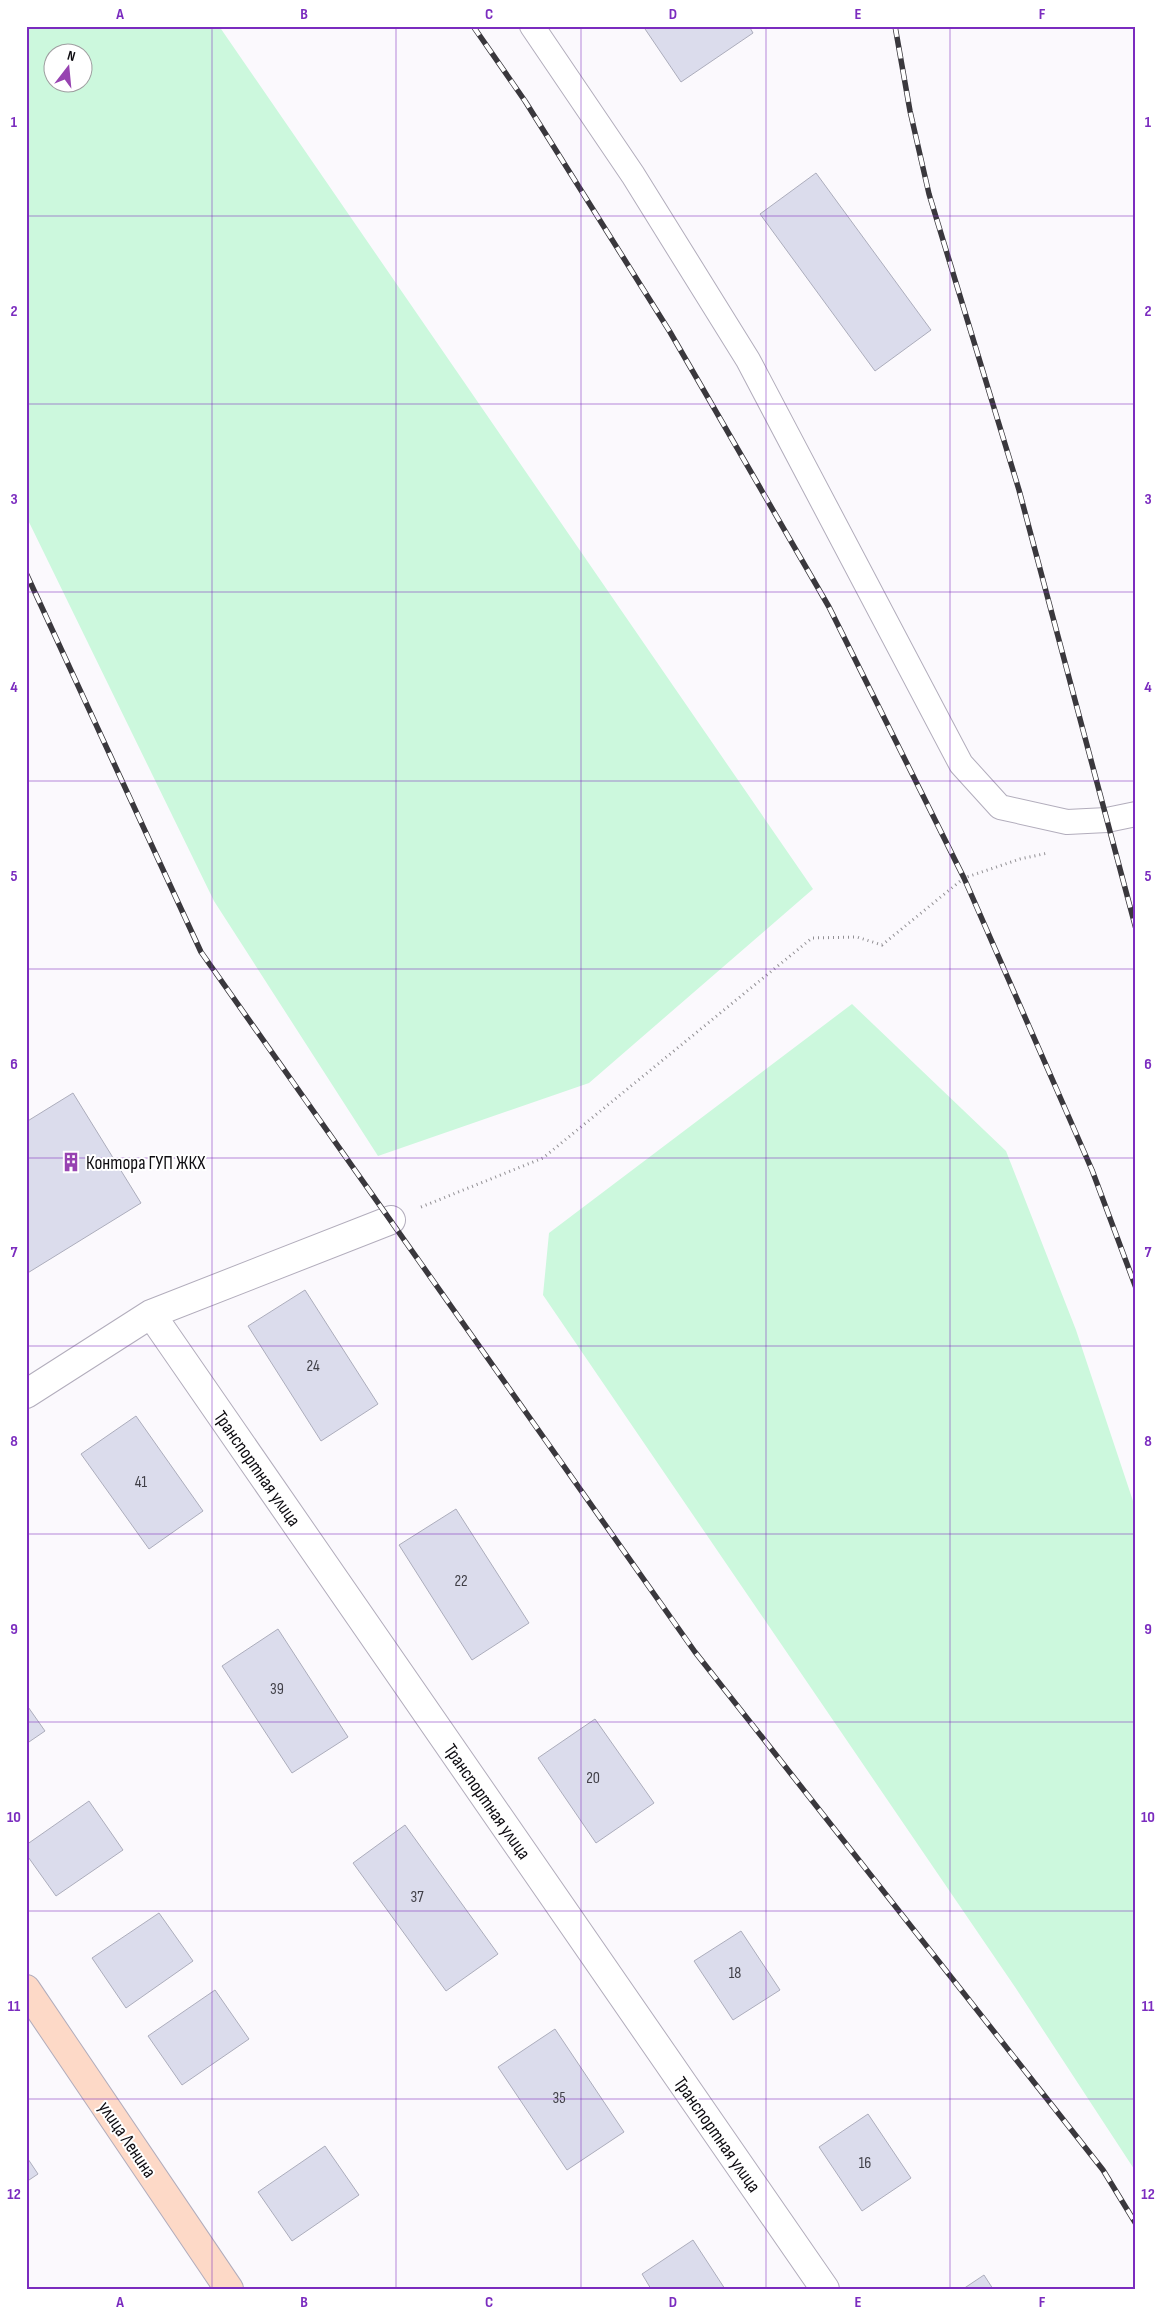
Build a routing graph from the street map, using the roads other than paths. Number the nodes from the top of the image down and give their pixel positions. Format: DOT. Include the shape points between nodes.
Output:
graph roads {
  1 [pos="532,26"];
  2 [pos="1136,814"];
  3 [pos="391,1220"];
  4 [pos="151,1314"];
  5 [pos="26,1394"];
  6 [pos="26,1990"];
  7 [pos="229,2289"];
  8 [pos="825,2289"];
  1 -- 2 [label="lane" via="633,176 748,360 961,764 1000,807 1067,822 1107,820"];
  3 -- 4 [label="street"];
  4 -- 5 [label="street"];
  4 -- 8 [label="street, Транспортная улица"];
  6 -- 7 [label="main road, улица Ленина"];
}
